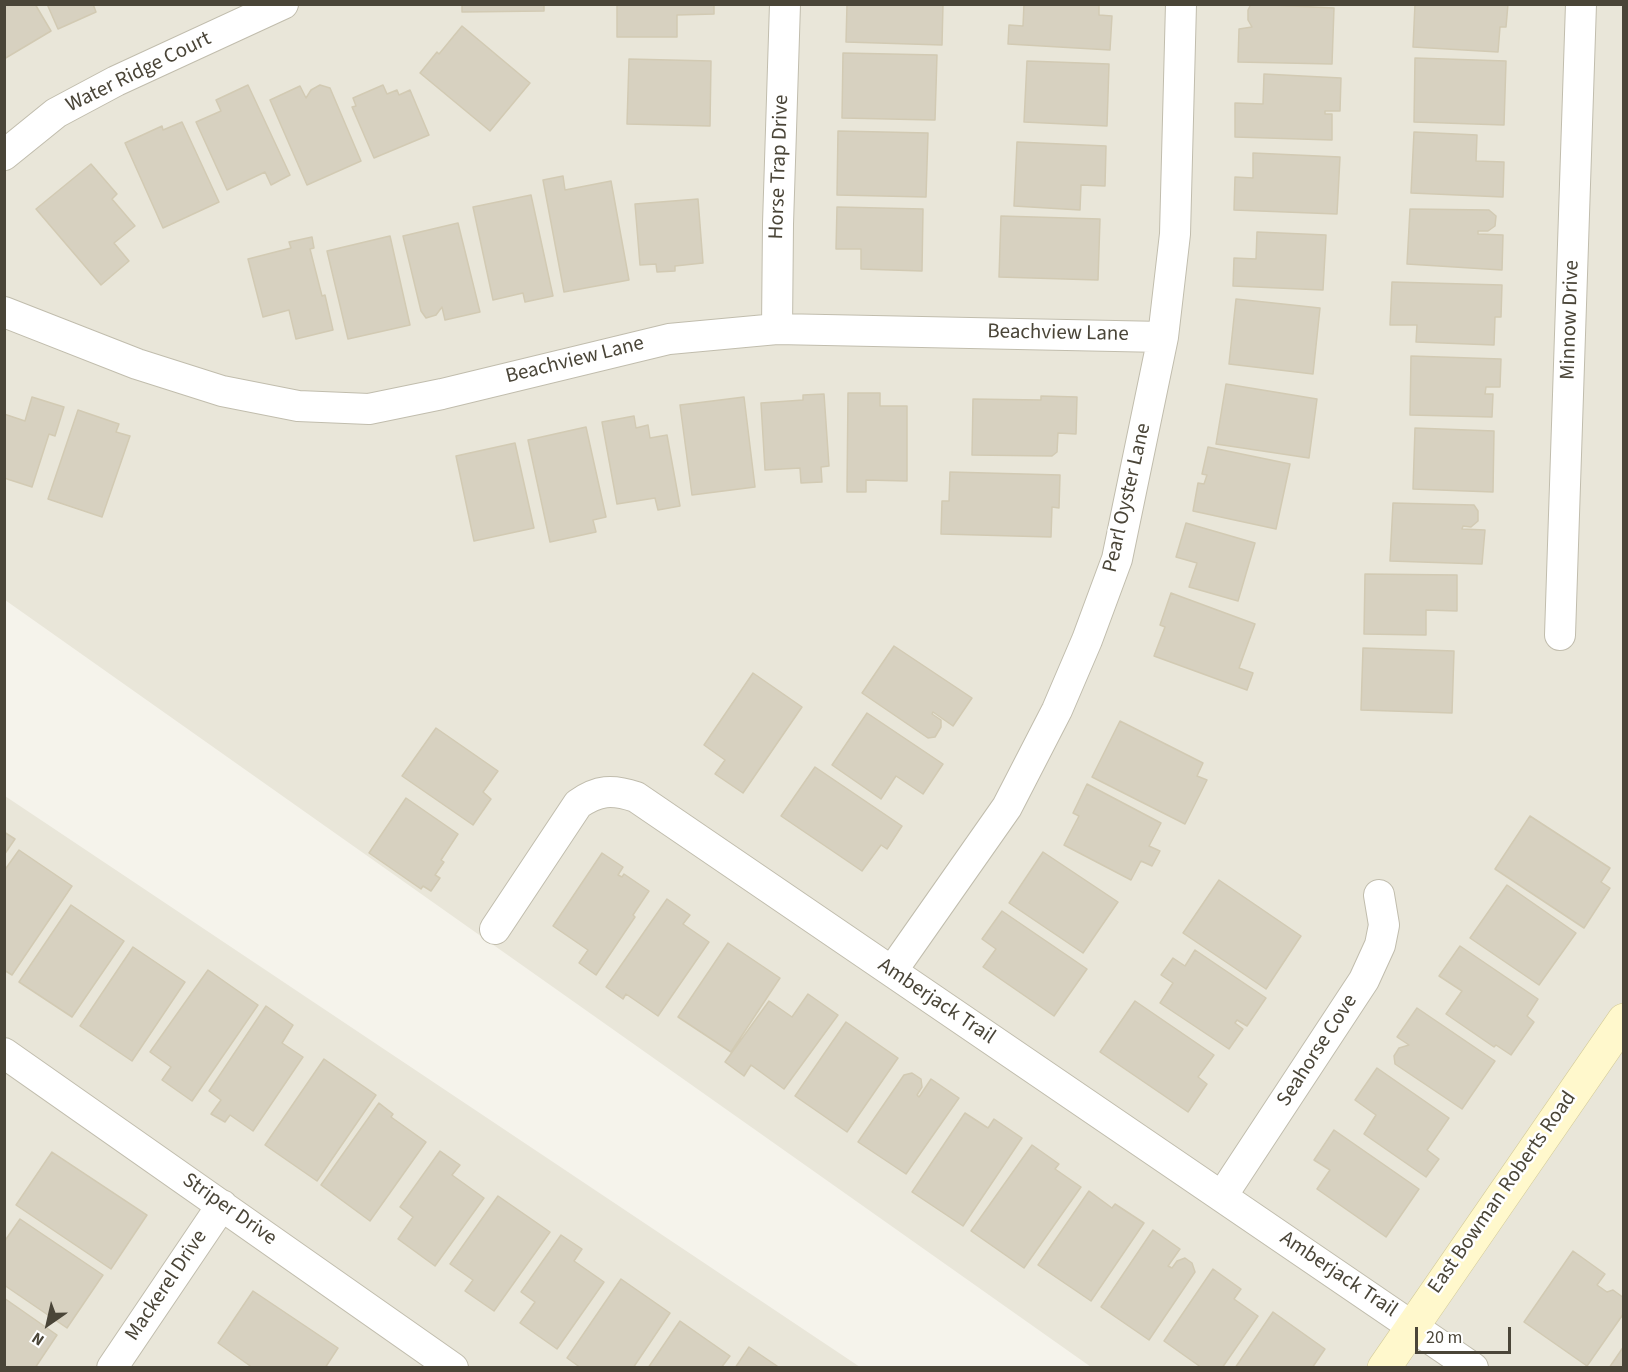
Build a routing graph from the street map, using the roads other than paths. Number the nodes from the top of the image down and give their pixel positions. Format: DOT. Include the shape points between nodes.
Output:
graph roads {
  1 [pos="283,4"];
  2 [pos="785,4"];
  3 [pos="1181,4"];
  4 [pos="1581,4"];
  5 [pos="4,155"];
  6 [pos="4,312"];
  7 [pos="777,329"];
  8 [pos="1163,337"];
  9 [pos="1560,635"];
  10 [pos="1379,895"];
  11 [pos="495,928"];
  12 [pos="892,971"];
  13 [pos="1623,1020"];
  14 [pos="4,1053"];
  15 [pos="1222,1196"];
  16 [pos="222,1205"];
  17 [pos="1412,1325"];
  18 [pos="112,1368"];
  19 [pos="453,1368"];
  20 [pos="1384,1368"];
  21 [pos="1473,1368"];
  1 -- 5 [label="street, Water Ridge Court" via="56,113"];
  2 -- 7 [label="street, Horse Trap Drive"];
  3 -- 8 [label="street, Pearl Oyster Lane" via="1175,234"];
  4 -- 9 [label="street, Minnow Drive"];
  6 -- 7 [label="street, Beachview Lane" via="222,391 298,406 369,409 669,339"];
  7 -- 8 [label="street, Beachview Lane"];
  8 -- 12 [label="street, Pearl Oyster Lane" via="1117,559 1066,690 1007,807"];
  10 -- 15 [label="street, Seahorse Cove" via="1384,925 1380,945 1364,980"];
  11 -- 12 [label="street, Amberjack Trail" via="578,804 593,794 621,792 636,797"];
  12 -- 15 [label="street, Amberjack Trail"];
  13 -- 17 [label="street, East Bowman Roberts Road"];
  14 -- 16 [label="street, Striper Drive"];
  15 -- 17 [label="street, Amberjack Trail"];
  16 -- 18 [label="street, Mackerel Drive"];
  16 -- 19 [label="street, Striper Drive"];
  17 -- 20 [label="street, East Bowman Roberts Road"];
  17 -- 21 [label="street, Amberjack Trail"];
}
